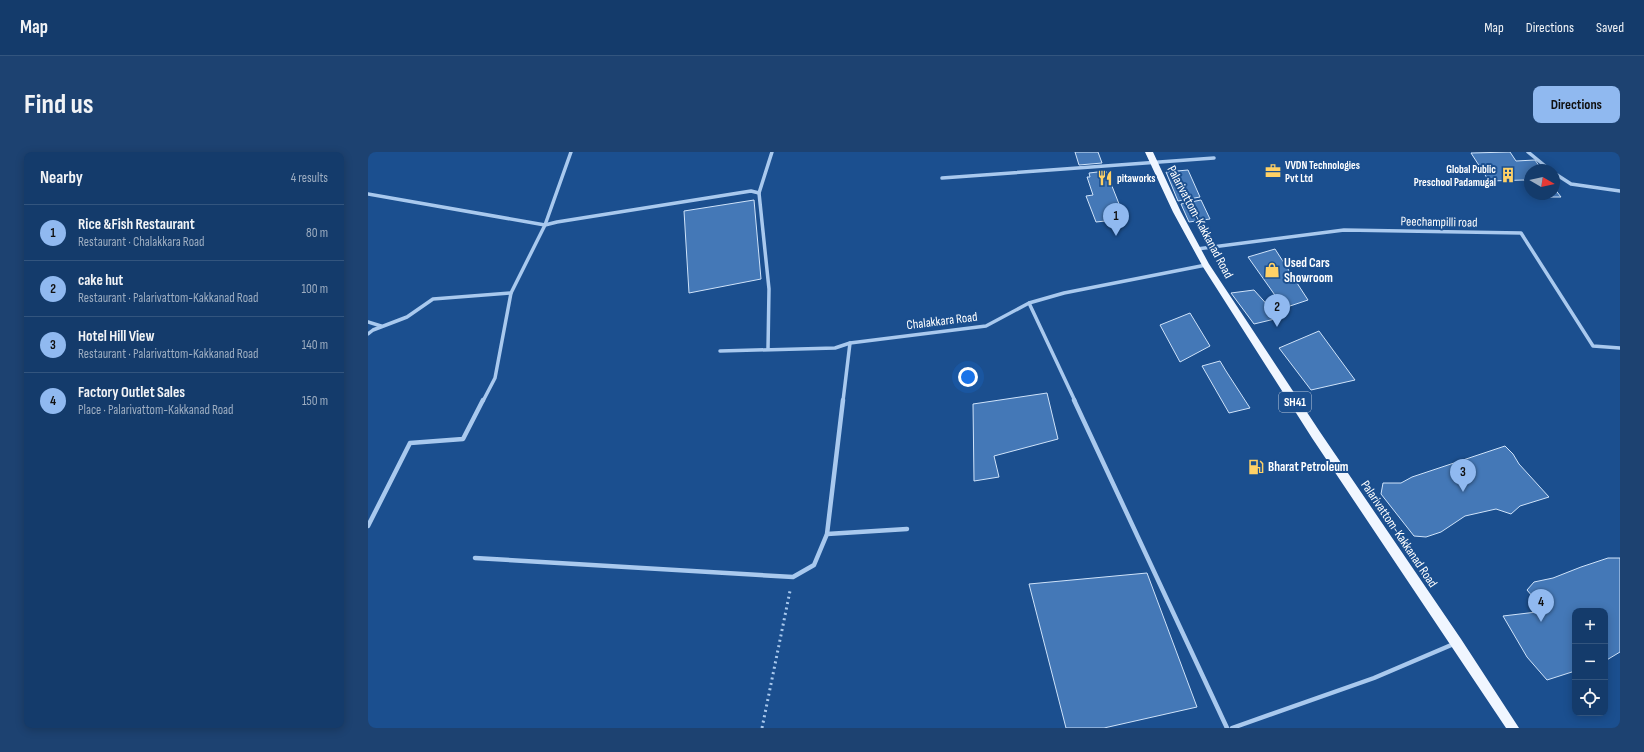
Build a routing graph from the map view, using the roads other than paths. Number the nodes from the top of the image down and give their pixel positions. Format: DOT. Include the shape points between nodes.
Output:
graph roads {
  1 [pos="571,152"];
  2 [pos="772,152"];
  3 [pos="1149,152"];
  4 [pos="1528,152"];
  5 [pos="1214,158"];
  6 [pos="1154,162"];
  7 [pos="1543,164"];
  8 [pos="1560,177"];
  9 [pos="942,178"];
  10 [pos="1620,191"];
  11 [pos="759,193"];
  12 [pos="368,194"];
  13 [pos="545,225"];
  14 [pos="1197,249"];
  15 [pos="1206,265"];
  16 [pos="511,293"];
  17 [pos="1029,303"];
  18 [pos="368,322"];
  19 [pos="381,326"];
  20 [pos="368,334"];
  21 [pos="850,343"];
  22 [pos="1620,348"];
  23 [pos="768,349"];
  24 [pos="720,351"];
  25 [pos="368,526"];
  26 [pos="907,529"];
  27 [pos="827,534"];
  28 [pos="475,558"];
  29 [pos="1458,643"];
  30 [pos="1226,728"];
  31 [pos="1232,728"];
  32 [pos="1513,728"];
  1 -- 13 [label="street"];
  2 -- 11 [label="street"];
  3 -- 6 [label="main road, Palarivattom-Kakkanad Road / SH41"];
  4 -- 7 [label="street"];
  5 -- 6 [label="street"];
  6 -- 9 [label="street"];
  6 -- 14 [label="main road, Palarivattom-Kakkanad Road / SH41"];
  8 -- 10 [label="street" via="1571,184"];
  11 -- 13 [label="street" via="751,191"];
  11 -- 23 [label="street" via="769,289"];
  12 -- 13 [label="street"];
  13 -- 16 [label="street"];
  14 -- 15 [label="main road, Palarivattom-Kakkanad Road / SH41"];
  14 -- 22 [label="street, Peechampilli road" via="1344,230 1520,233 1594,346"];
  15 -- 17 [label="street, Chalakkara Road" via="1064,293"];
  15 -- 29 [label="main road, Palarivattom-Kakkanad Road / SH41" via="1316,435"];
  16 -- 19 [label="street" via="433,299 407,317"];
  16 -- 25 [label="street" via="495,378 463,440 410,444"];
  17 -- 21 [label="street, Chalakkara Road" via="986,326"];
  17 -- 30 [label="street"];
  18 -- 19 [label="street"];
  19 -- 20 [label="street"];
  21 -- 23 [label="street, Chalakkara Road" via="835,348"];
  21 -- 27 [label="street"];
  23 -- 24 [label="street, Chalakkara Road"];
  26 -- 27 [label="street"];
  27 -- 28 [label="street" via="814,564 792,576"];
  29 -- 31 [label="street" via="1374,678"];
  29 -- 32 [label="main road, Palarivattom-Kakkanad Road"];
}
